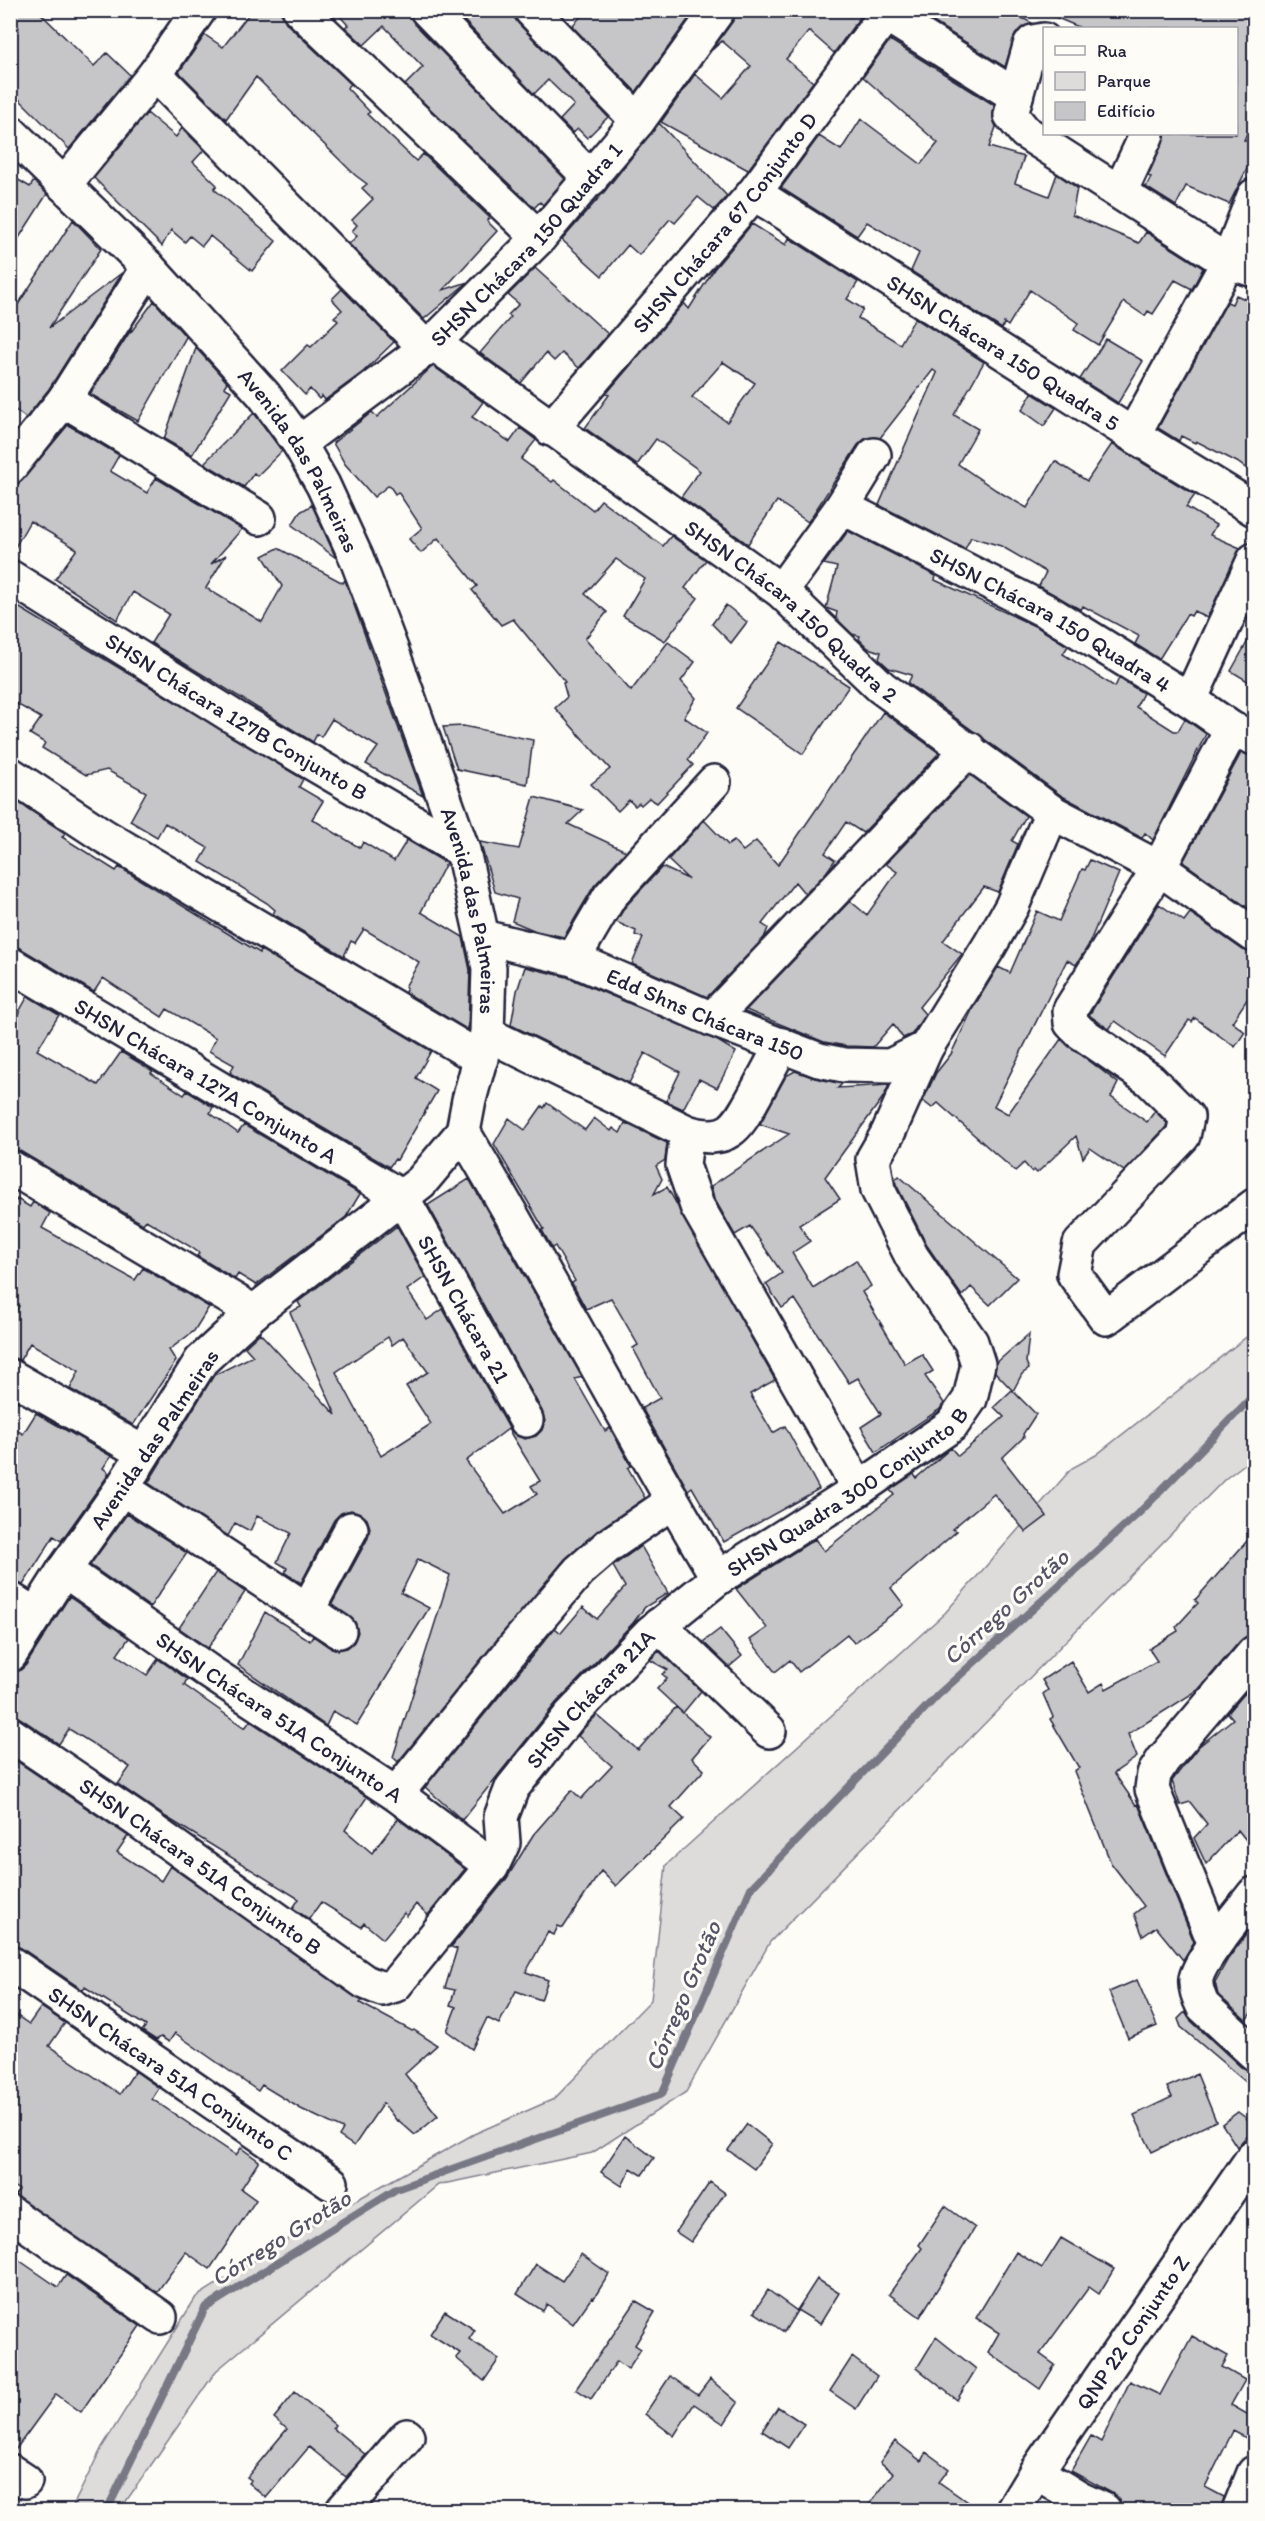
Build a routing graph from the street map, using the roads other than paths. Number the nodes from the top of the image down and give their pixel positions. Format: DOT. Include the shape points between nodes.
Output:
graph roads {
  1 [pos="199,10"];
  2 [pos="300,10"];
  3 [pos="427,10"];
  4 [pos="531,10"];
  5 [pos="718,10"];
  6 [pos="888,13"];
  7 [pos="1043,40"];
  8 [pos="155,74"];
  9 [pos="1016,96"];
  10 [pos="638,121"];
  11 [pos="10,132"];
  12 [pos="1147,135"];
  13 [pos="591,179"];
  14 [pos="64,185"];
  15 [pos="1120,192"];
  16 [pos="754,194"];
  17 [pos="1254,196"];
  18 [pos="539,238"];
  19 [pos="1241,266"];
  20 [pos="148,267"];
  21 [pos="430,345"];
  22 [pos="64,400"];
  23 [pos="551,429"];
  24 [pos="21,430"];
  25 [pos="1133,435"];
  26 [pos="299,442"];
  27 [pos="874,456"];
  28 [pos="10,467"];
  29 [pos="843,507"];
  30 [pos="1254,509"];
  31 [pos="259,518"];
  32 [pos="1254,560"];
  33 [pos="10,577"];
  34 [pos="781,591"];
  35 [pos="1190,700"];
  36 [pos="1243,734"];
  37 [pos="969,749"];
  38 [pos="10,774"];
  39 [pos="714,782"];
  40 [pos="1052,812"];
  41 [pos="464,852"];
  42 [pos="1159,867"];
  43 [pos="1254,935"];
  44 [pos="483,937"];
  45 [pos="573,959"];
  46 [pos="10,964"];
  47 [pos="712,1019"];
  48 [pos="782,1045"];
  49 [pos="484,1047"];
  50 [pos="926,1048"];
  51 [pos="463,1132"];
  52 [pos="687,1132"];
  53 [pos="10,1167"];
  54 [pos="402,1197"];
  55 [pos="1254,1206"];
  56 [pos="254,1312"];
  57 [pos="10,1376"];
  58 [pos="526,1420"];
  59 [pos="142,1452"];
  60 [pos="122,1488"];
  61 [pos="859,1489"];
  62 [pos="672,1502"];
  63 [pos="351,1529"];
  64 [pos="64,1570"];
  65 [pos="718,1578"];
  66 [pos="23,1607"];
  67 [pos="308,1609"];
  68 [pos="659,1625"];
  69 [pos="339,1631"];
  70 [pos="1254,1653"];
  71 [pos="10,1655"];
  72 [pos="769,1731"];
  73 [pos="10,1734"];
  74 [pos="396,1794"];
  75 [pos="498,1854"];
  76 [pos="1254,1894"];
  77 [pos="1215,1944"];
  78 [pos="10,1963"];
  79 [pos="1254,2053"];
  80 [pos="1254,2156"];
  81 [pos="331,2183"];
  82 [pos="10,2213"];
  83 [pos="160,2317"];
  84 [pos="408,2436"];
  85 [pos="1036,2472"];
  86 [pos="1254,2473"];
  87 [pos="343,2511"];
  88 [pos="1013,2511"];
  89 [pos="1104,2511"];
  90 [pos="1239,2511"];
  1 -- 8 [label="street"];
  2 -- 18 [label="street"];
  3 -- 13 [label="street"];
  4 -- 10 [label="street"];
  5 -- 10 [label="street, SHSN Chácara 150 Quadra 1"];
  6 -- 9 [label="street"];
  6 -- 16 [label="street, SHSN Chácara 67 Conjunto D"];
  7 -- 9 [label="street" via="1030,46"];
  8 -- 14 [label="street"];
  8 -- 21 [label="street, SHSN Chácara 150 Quadra 2"];
  9 -- 15 [label="street" via="1011,115 1025,132"];
  10 -- 13 [label="street, SHSN Chácara 150 Quadra 1"];
  11 -- 14 [label="street, Avenida das Palmeiras"];
  12 -- 15 [label="street"];
  13 -- 18 [label="street, SHSN Chácara 150 Quadra 1"];
  14 -- 20 [label="street, Avenida das Palmeiras"];
  15 -- 19 [label="street"];
  16 -- 23 [label="street, SHSN Chácara 67 Conjunto D"];
  16 -- 25 [label="street, SHSN Chácara 150 Quadra 5"];
  17 -- 19 [label="street"];
  18 -- 21 [label="street, SHSN Chácara 150 Quadra 1"];
  19 -- 25 [label="street"];
  20 -- 22 [label="street"];
  20 -- 26 [label="street, Avenida das Palmeiras" via="264,395"];
  21 -- 23 [label="street, SHSN Chácara 150 Quadra 2"];
  21 -- 26 [label="street, SHSN Chácara 150 Quadra 1"];
  22 -- 24 [label="street"];
  22 -- 31 [label="street"];
  23 -- 34 [label="street, SHSN Chácara 150 Quadra 2"];
  24 -- 28 [label="street"];
  25 -- 30 [label="street, SHSN Chácara 150 Quadra 5"];
  26 -- 41 [label="street, Avenida das Palmeiras" via="356,557"];
  27 -- 29 [label="street"];
  29 -- 34 [label="street"];
  29 -- 35 [label="street, SHSN Chácara 150 Quadra 4" via="1048,612"];
  32 -- 35 [label="street"];
  33 -- 41 [label="street, SHSN Chácara 127B Conjunto B" via="237,719"];
  34 -- 37 [label="street, SHSN Chácara 150 Quadra 2" via="881,687"];
  35 -- 36 [label="street, SHSN Chácara 150 Quadra 4"];
  36 -- 42 [label="street"];
  37 -- 40 [label="street, SHSN Chácara 150 Quadra 2"];
  37 -- 47 [label="street"];
  38 -- 49 [label="street" via="104,836"];
  39 -- 45 [label="street" via="610,896"];
  40 -- 42 [label="street, SHSN Chácara 150 Quadra 2"];
  40 -- 50 [label="street" via="1012,906"];
  41 -- 44 [label="street, Avenida das Palmeiras"];
  42 -- 43 [label="street, SHSN Chácara 150 Quadra 2"];
  42 -- 55 [label="street" via="1070,1010 1071,1023 1150,1080 1187,1117 1184,1136 1080,1244 1074,1274 1107,1318"];
  44 -- 45 [label="street, Edd Shns Chácara 150"];
  44 -- 49 [label="street, Avenida das Palmeiras" via="489,968"];
  45 -- 47 [label="street, Edd Shns Chácara 150"];
  46 -- 54 [label="street, SHSN Chácara 127A Conjunto A"];
  47 -- 48 [label="street, Edd Shns Chácara 150"];
  48 -- 50 [label="street, Edd Shns Chácara 150" via="844,1065 890,1066"];
  48 -- 52 [label="street" via="739,1124 717,1136"];
  49 -- 51 [label="street, Avenida das Palmeiras"];
  49 -- 52 [label="street"];
  50 -- 61 [label="street, SHSN Quadra 300 Conjunto B" via="873,1160 878,1190 912,1257 971,1342 978,1364 970,1399 952,1425"];
  51 -- 54 [label="street, Avenida das Palmeiras" via="421,1182"];
  51 -- 62 [label="street" via="530,1244"];
  52 -- 61 [label="street" via="683,1165 697,1206"];
  53 -- 56 [label="street"];
  54 -- 56 [label="street, Avenida das Palmeiras"];
  54 -- 58 [label="street, SHSN Chácara 21"];
  56 -- 59 [label="street, Avenida das Palmeiras" via="201,1361"];
  57 -- 59 [label="street"];
  59 -- 60 [label="street, Avenida das Palmeiras"];
  60 -- 64 [label="street, Avenida das Palmeiras"];
  60 -- 67 [label="street"];
  61 -- 65 [label="street, SHSN Quadra 300 Conjunto B"];
  62 -- 65 [label="street"];
  62 -- 74 [label="street" via="609,1545 579,1571"];
  63 -- 67 [label="street"];
  64 -- 66 [label="street, Avenida das Palmeiras"];
  64 -- 74 [label="street, SHSN Chácara 51A Conjunto A" via="208,1671"];
  65 -- 68 [label="street, SHSN Chácara 21A"];
  66 -- 71 [label="street, Avenida das Palmeiras"];
  67 -- 69 [label="street"];
  68 -- 72 [label="street"];
  68 -- 75 [label="street, SHSN Chácara 21A" via="570,1716 512,1788 501,1817"];
  70 -- 77 [label="street" via="1154,1774 1152,1789"];
  73 -- 75 [label="street, SHSN Chácara 51A Conjunto B" via="364,1982 382,1989 395,1985"];
  74 -- 75 [label="street, SHSN Chácara 51A Conjunto A"];
  76 -- 77 [label="street"];
  77 -- 79 [label="street" via="1196,1978 1198,1996 1203,2006"];
  78 -- 81 [label="street, SHSN Chácara 51A Conjunto C"];
  80 -- 85 [label="street, QNP 22 Conjunto Z"];
  82 -- 83 [label="street"];
  84 -- 87 [label="street"];
  85 -- 88 [label="street, QNP 22 Conjunto Z"];
  85 -- 89 [label="street"];
  86 -- 90 [label="street"];
}
